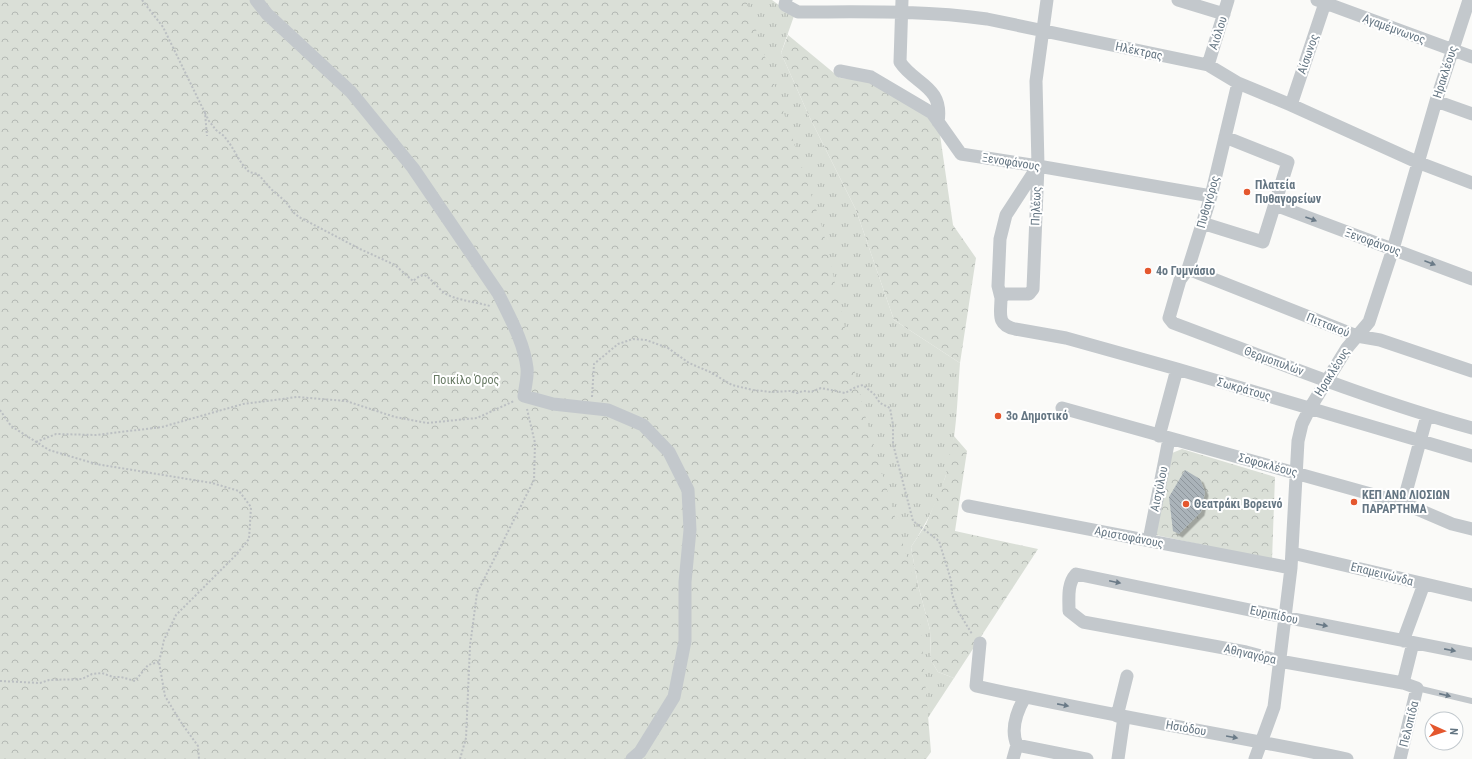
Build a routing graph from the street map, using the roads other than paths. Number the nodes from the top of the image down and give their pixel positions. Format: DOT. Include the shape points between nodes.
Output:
graph roads {
  1 [pos="256,0"];
  2 [pos="1047,0"];
  3 [pos="1178,0"];
  4 [pos="1228,0"];
  5 [pos="1469,0"];
  6 [pos="1321,2"];
  7 [pos="785,3"];
  8 [pos="902,6"];
  9 [pos="1224,14"];
  10 [pos="1043,31"];
  11 [pos="1453,50"];
  12 [pos="1472,57"];
  13 [pos="1208,65"];
  14 [pos="840,70"];
  15 [pos="1238,83"];
  16 [pos="1436,100"];
  17 [pos="1291,105"];
  18 [pos="1472,114"];
  19 [pos="938,122"];
  20 [pos="1225,137"];
  21 [pos="1417,162"];
  22 [pos="1038,166"];
  23 [pos="1472,183"];
  24 [pos="1211,196"];
  25 [pos="1275,205"];
  26 [pos="1202,223"];
  27 [pos="1393,249"];
  28 [pos="1188,269"];
  29 [pos="1472,279"];
  30 [pos="1001,298"];
  31 [pos="1169,318"];
  32 [pos="1357,336"];
  33 [pos="1177,369"];
  34 [pos="1472,372"];
  35 [pos="1327,380"];
  36 [pos="1062,408"];
  37 [pos="1310,408"];
  38 [pos="1427,416"];
  39 [pos="1472,428"];
  40 [pos="1164,437"];
  41 [pos="1419,441"];
  42 [pos="1472,456"];
  43 [pos="1297,473"];
  44 [pos="1403,503"];
  45 [pos="968,506"];
  46 [pos="1472,529"];
  47 [pos="1148,540"];
  48 [pos="1292,553"];
  49 [pos="1291,568"];
  50 [pos="1076,574"];
  51 [pos="1424,584"];
  52 [pos="1472,595"];
  53 [pos="1284,617"];
  54 [pos="1408,642"];
  55 [pos="980,643"];
  56 [pos="1472,654"];
  57 [pos="1279,661"];
  58 [pos="1127,676"];
  59 [pos="1403,683"];
  60 [pos="1417,688"];
  61 [pos="1025,697"];
  62 [pos="1472,701"];
  63 [pos="1120,716"];
  64 [pos="1262,742"];
  65 [pos="1017,745"];
  66 [pos="632,759"];
  67 [pos="1013,759"];
  68 [pos="1087,759"];
  69 [pos="1118,759"];
  70 [pos="1255,759"];
  71 [pos="1347,759"];
  72 [pos="1400,759"];
  1 -- 66 [label="street" via="267,14 351,92 413,168 498,293 519,338 527,369 524,396 553,404 608,410 643,425 669,452 688,490 690,530 684,582 685,641 674,697 640,752"];
  2 -- 10 [label="street, Πηλέως"];
  3 -- 9 [label="street"];
  4 -- 9 [label="street, Αιόλου"];
  5 -- 11 [label="street, Ηρακλέους"];
  6 -- 11 [label="street, Αγαμέμνωνος"];
  6 -- 17 [label="street, Αίσωνος"];
  7 -- 8 [label="street, Ηλέκτρας" via="798,12"];
  8 -- 10 [label="street, Ηλέκτρας" via="987,19"];
  8 -- 19 [label="street" via="900,62 931,91 938,104"];
  9 -- 13 [label="street, Αιόλου"];
  10 -- 13 [label="street, Ηλέκτρας"];
  10 -- 22 [label="street, Πηλέως" via="1036,81"];
  11 -- 12 [label="street, Αγαμέμνωνος"];
  11 -- 16 [label="street, Ηρακλέους"];
  13 -- 15 [label="street, Ηλέκτρας"];
  14 -- 19 [label="street, Ξενοφάνους" via="871,77 932,113"];
  15 -- 17 [label="street, Ηλέκτρας"];
  15 -- 20 [label="street, Πυθαγόρος"];
  16 -- 18 [label="street"];
  16 -- 21 [label="street, Ηρακλέους"];
  17 -- 21 [label="street, Ηλέκτρας"];
  19 -- 22 [label="street, Ξενοφάνους" via="961,154"];
  20 -- 24 [label="street, Πυθαγόρος"];
  20 -- 25 [label="street" via="1288,162"];
  21 -- 23 [label="street, Ηλέκτρας"];
  21 -- 27 [label="street, Ηρακλέους"];
  22 -- 24 [label="street, Ξενοφάνους"];
  22 -- 30 [label="street" via="1006,215 1000,239 998,286"];
  22 -- 30 [label="street, Πηλέως" via="1033,289 1029,294 1006,294"];
  24 -- 26 [label="street, Πυθαγόρος"];
  25 -- 26 [label="street" via="1263,242"];
  25 -- 27 [label="street, Ξενοφάνους, one-way"];
  26 -- 28 [label="street, Πυθαγόρος"];
  27 -- 29 [label="street, Ξενοφάνους, one-way"];
  27 -- 32 [label="street, Ηρακλέους" via="1369,322"];
  28 -- 31 [label="street, Πυθαγόρος" via="1180,280"];
  28 -- 32 [label="street, Πιττακού"];
  30 -- 33 [label="street, Σωκράτους" via="1001,321 1007,328 1066,338"];
  31 -- 35 [label="street, Θερμοπυλών" via="1173,323"];
  32 -- 34 [label="street, Πιττακού" via="1380,340"];
  32 -- 35 [label="street, Ηρακλέους"];
  33 -- 37 [label="street, Σωκράτους"];
  33 -- 40 [label="street, Αισχύλου"];
  35 -- 37 [label="street, Ηρακλέους"];
  35 -- 38 [label="street, Θερμοπυλών"];
  36 -- 40 [label="street, Σοφοκλέους"];
  37 -- 41 [label="street, Σωκράτους"];
  37 -- 43 [label="street, Ηρακλέους" via="1299,436"];
  38 -- 39 [label="street, Θερμοπυλών"];
  38 -- 41 [label="street"];
  40 -- 43 [label="street, Σοφοκλέους"];
  40 -- 47 [label="street, Αισχύλου"];
  41 -- 42 [label="street, Σωκράτους"];
  41 -- 44 [label="street"];
  43 -- 44 [label="street, Σοφοκλέους"];
  43 -- 48 [label="street, Ηρακλέους"];
  44 -- 46 [label="street, Σοφοκλέους" via="1452,524"];
  45 -- 47 [label="street, Αριστοφάνους"];
  47 -- 49 [label="street, Αριστοφάνους"];
  48 -- 49 [label="street, Ηρακλέους"];
  48 -- 51 [label="street, Επαμεινώνδα"];
  49 -- 53 [label="street, Ηρακλέους"];
  50 -- 53 [label="street, Ευριπίδου, one-way"];
  50 -- 57 [label="street, Αθηναγόρα" via="1069,587 1068,611 1082,622 1246,652"];
  51 -- 52 [label="street, Επαμεινώνδα"];
  51 -- 54 [label="street, Πελοπίδα"];
  53 -- 54 [label="street, Ευριπίδου, one-way"];
  53 -- 57 [label="street, Ηρακλέους"];
  54 -- 56 [label="street, Ευριπίδου, one-way"];
  54 -- 59 [label="street, Πελοπίδα"];
  55 -- 61 [label="street, Ησιόδου" via="976,686"];
  57 -- 59 [label="street, Αθηναγόρα"];
  57 -- 64 [label="street, Ηρακλέους" via="1274,707"];
  58 -- 63 [label="street"];
  59 -- 60 [label="street, Αθηναγόρα"];
  60 -- 62 [label="lane, Αθηναγόρα, one-way"];
  60 -- 72 [label="street, Πελοπίδα"];
  61 -- 63 [label="street, Ησιόδου, one-way"];
  61 -- 65 [label="street" via="1017,710 1014,728"];
  63 -- 64 [label="street, Ησιόδου, one-way"];
  63 -- 69 [label="street"];
  64 -- 70 [label="street, Ηρακλέους"];
  64 -- 71 [label="street, Ησιόδου"];
  65 -- 67 [label="street"];
  65 -- 68 [label="street"];
}
